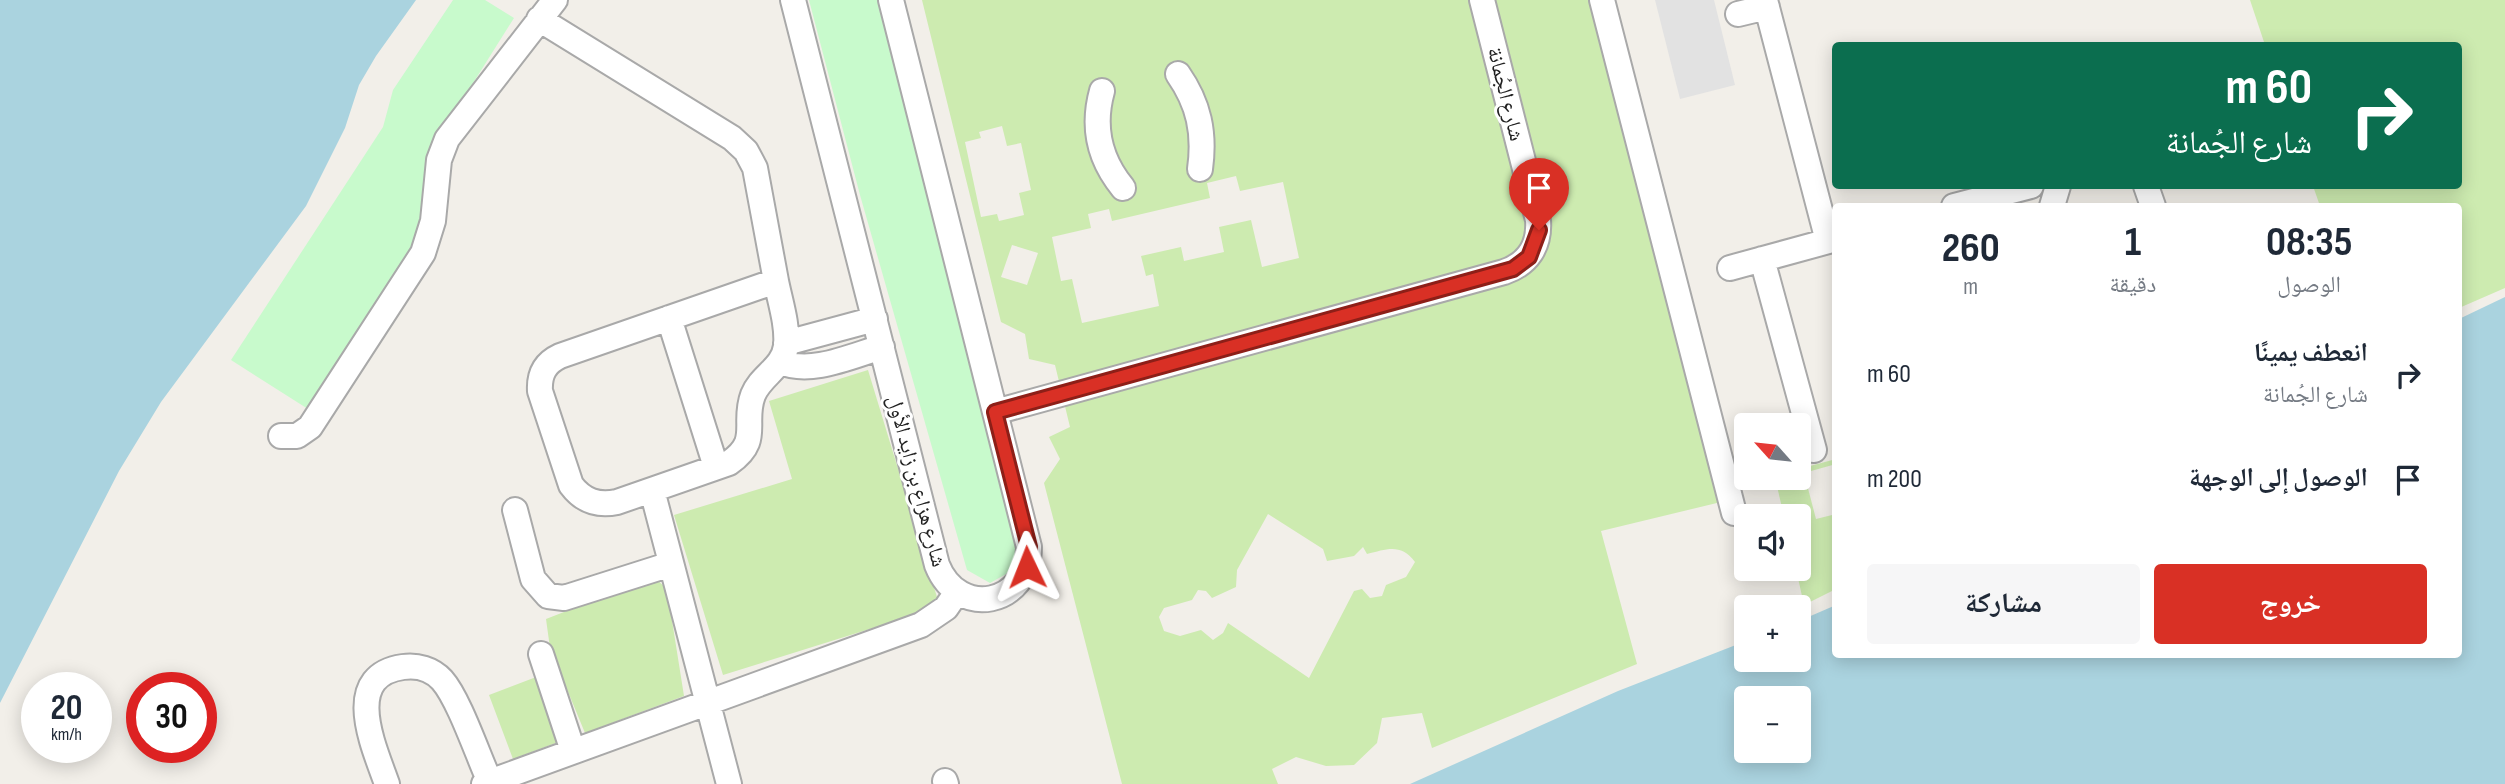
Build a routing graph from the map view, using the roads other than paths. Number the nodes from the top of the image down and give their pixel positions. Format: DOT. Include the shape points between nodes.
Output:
graph roads {
  1 [pos="555,0"];
  2 [pos="793,0"];
  3 [pos="891,0"];
  4 [pos="1482,0"];
  5 [pos="1602,0"];
  6 [pos="1766,4"];
  7 [pos="1738,14"];
  8 [pos="539,19"];
  9 [pos="1178,74"];
  10 [pos="1102,90"];
  11 [pos="1200,169"];
  12 [pos="1123,188"];
  13 [pos="2021,189"];
  14 [pos="1976,203"];
  15 [pos="1832,240"];
  16 [pos="1762,259"];
  17 [pos="1730,268"];
  18 [pos="776,281"];
  19 [pos="669,318"];
  20 [pos="875,319"];
  21 [pos="882,347"];
  22 [pos="783,352"];
  23 [pos="995,412"];
  24 [pos="281,436"];
  25 [pos="1816,450"];
  26 [pos="716,467"];
  27 [pos="652,490"];
  28 [pos="515,510"];
  29 [pos="1734,513"];
  30 [pos="671,564"];
  31 [pos="957,592"];
  32 [pos="541,654"];
  33 [pos="707,702"];
  34 [pos="573,751"];
  35 [pos="529,776"];
  36 [pos="487,783"];
  37 [pos="387,784"];
  38 [pos="729,784"];
  1 -- 8 [label="street"];
  2 -- 20 [label="street, شارع هزاع بن زايد الأول"];
  3 -- 23 [label="street, شارع هزاع بن زايد الأول"];
  4 -- 23 [label="street, شارع الجُمانة" via="1538,220 1538,240 1521,264"];
  5 -- 29 [label="street"];
  6 -- 7 [label="street"];
  6 -- 15 [label="street"];
  8 -- 18 [label="street" via="746,151 755,168"];
  8 -- 24 [label="street" via="447,139 439,160 433,221 415,269 310,427 297,436"];
  9 -- 11 [label="street" via="1200,119"];
  10 -- 12 [label="street" via="1099,142 1108,167"];
  13 -- 14 [label="street"];
  15 -- 16 [label="street"];
  16 -- 17 [label="street"];
  16 -- 25 [label="street"];
  18 -- 19 [label="street"];
  18 -- 22 [label="street"];
  19 -- 26 [label="street"];
  19 -- 27 [label="street" via="560,356 547,364 540,384 576,493 591,502 608,504"];
  20 -- 21 [label="street, شارع هزاع بن زايد الأول"];
  20 -- 22 [label="street"];
  21 -- 22 [label="street" via="796,367"];
  21 -- 31 [label="street, شارع هزاع بن زايد الأول" via="937,565"];
  22 -- 26 [label="street" via="756,390 750,406 751,435 744,450"];
  23 -- 31 [label="street, شارع هزاع بن زايد الأول" via="1029,557 1023,577 999,596 978,599"];
  26 -- 27 [label="street"];
  27 -- 30 [label="street"];
  28 -- 30 [label="street" via="533,579 548,596 564,598"];
  30 -- 33 [label="street"];
  31 -- 33 [label="street" via="938,615 921,625"];
  32 -- 34 [label="street"];
  33 -- 34 [label="street"];
  33 -- 38 [label="street"];
  34 -- 35 [label="street"];
  35 -- 36 [label="street"];
  36 -- 37 [label="street" via="448,689 433,673 412,666 381,676 365,705"];
}
